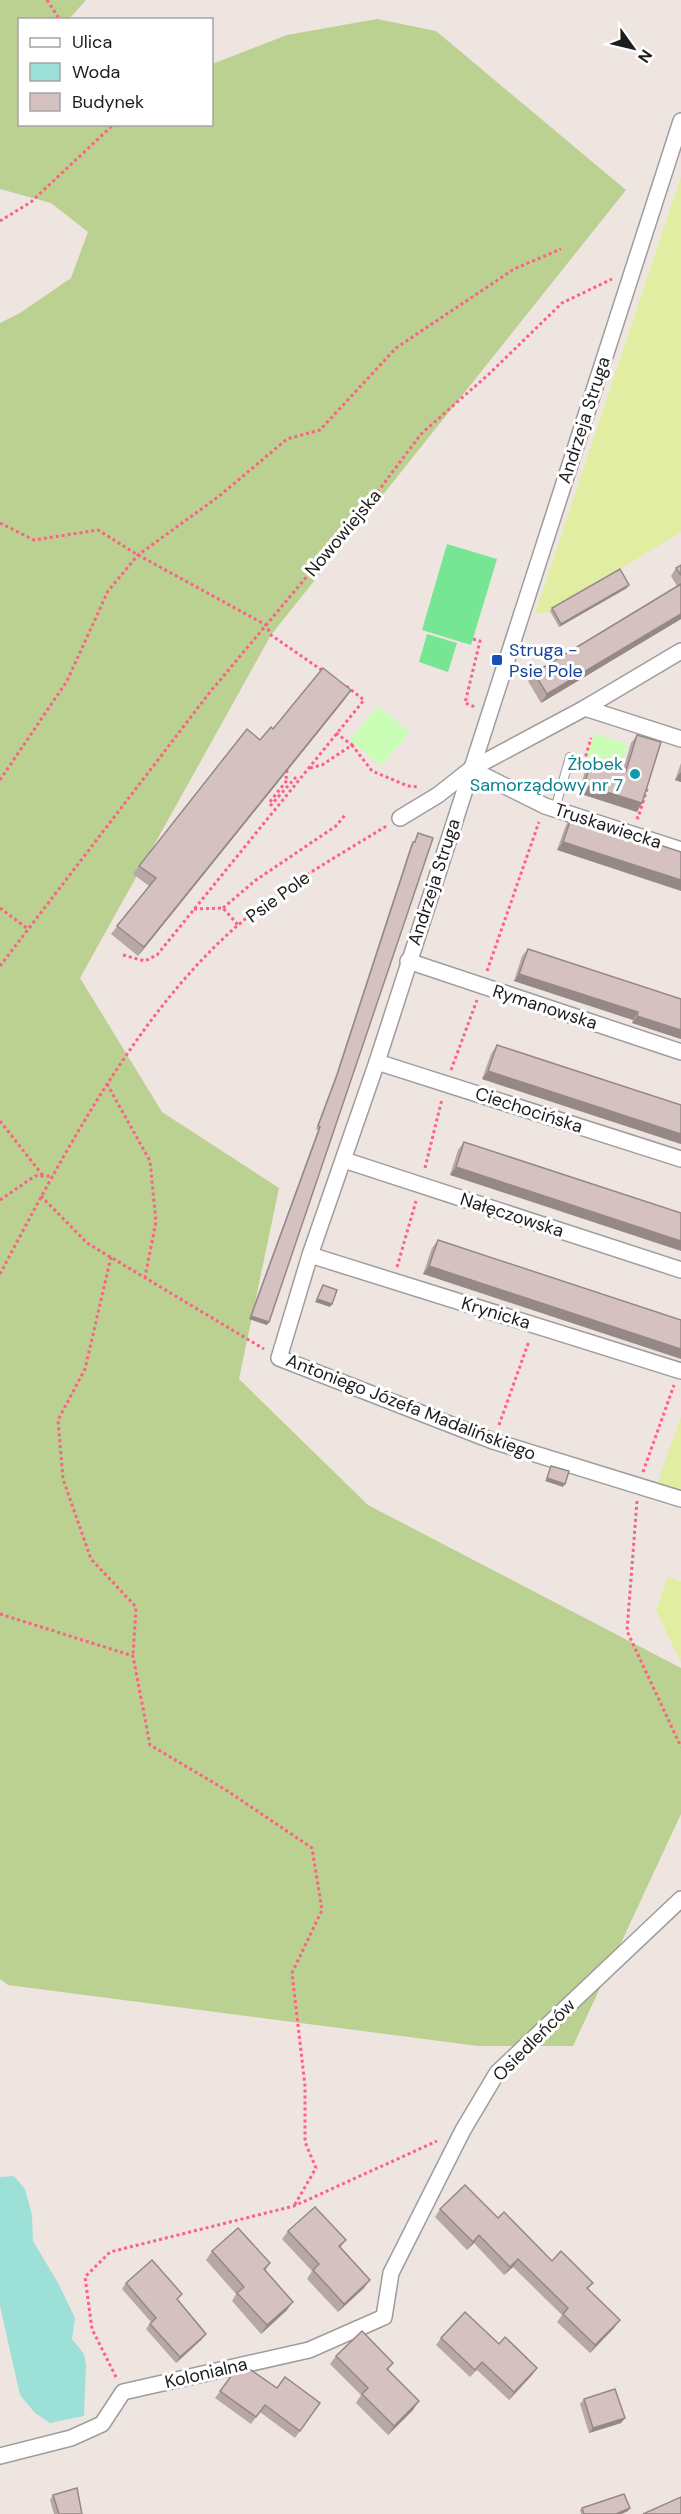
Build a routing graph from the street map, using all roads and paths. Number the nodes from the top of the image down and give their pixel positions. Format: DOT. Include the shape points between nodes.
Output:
graph roads {
  1 [pos="47,0"];
  2 [pos="59,18"];
  3 [pos="681,121"];
  4 [pos="112,126"];
  5 [pos="0,221"];
  6 [pos="561,249"];
  7 [pos="633,269"];
  8 [pos="0,523"];
  9 [pos="138,555"];
  10 [pos="266,625"];
  11 [pos="473,639"];
  12 [pos="681,651"];
  13 [pos="325,672"];
  14 [pos="339,682"];
  15 [pos="477,708"];
  16 [pos="585,708"];
  17 [pos="336,733"];
  18 [pos="681,739"];
  19 [pos="353,744"];
  20 [pos="570,757"];
  21 [pos="308,769"];
  22 [pos="471,769"];
  23 [pos="287,770"];
  24 [pos="296,777"];
  25 [pos="0,780"];
  26 [pos="648,784"];
  27 [pos="419,787"];
  28 [pos="550,808"];
  29 [pos="345,815"];
  30 [pos="631,816"];
  31 [pos="400,818"];
  32 [pos="681,850"];
  33 [pos="0,908"];
  34 [pos="223,908"];
  35 [pos="194,909"];
  36 [pos="239,926"];
  37 [pos="28,929"];
  38 [pos="123,955"];
  39 [pos="408,961"];
  40 [pos="0,966"];
  41 [pos="482,986"];
  42 [pos="681,1052"];
  43 [pos="377,1062"];
  44 [pos="446,1083"];
  45 [pos="107,1084"];
  46 [pos="0,1121"];
  47 [pos="681,1159"];
  48 [pos="344,1160"];
  49 [pos="53,1176"];
  50 [pos="44,1177"];
  51 [pos="421,1185"];
  52 [pos="41,1196"];
  53 [pos="0,1200"];
  54 [pos="310,1255"];
  55 [pos="111,1257"];
  56 [pos="681,1270"];
  57 [pos="0,1274"];
  58 [pos="145,1277"];
  59 [pos="393,1281"];
  60 [pos="535,1325"];
  61 [pos="279,1358"];
  62 [pos="680,1371"];
  63 [pos="493,1441"];
  64 [pos="638,1485"];
  65 [pos="681,1499"];
  66 [pos="0,1614"];
  67 [pos="133,1656"];
  68 [pos="681,1747"];
  69 [pos="681,1899"];
  70 [pos="463,2130"];
  71 [pos="294,2205"];
  72 [pos="391,2273"];
  73 [pos="123,2392"];
  74 [pos="0,2456"];
  1 -- 2 [label="path"];
  3 -- 7 [label="street"];
  4 -- 5 [label="path" via="31,202"];
  6 -- 9 [label="path" via="514,269 396,348 320,430 287,439 218,497"];
  7 -- 10 [label="path, Nowowiejska" via="562,303 421,434"];
  7 -- 22 [label="street, Andrzeja Struga"];
  8 -- 9 [label="path" via="34,540 98,530"];
  9 -- 10 [label="path"];
  9 -- 25 [label="path" via="108,591 67,681"];
  10 -- 13 [label="path" via="271,635"];
  10 -- 37 [label="path, Nowowiejska"];
  11 -- 15 [label="path" via="480,641 465,703"];
  12 -- 16 [label="street"];
  14 -- 17 [label="path" via="364,699"];
  16 -- 18 [label="street"];
  16 -- 22 [label="street"];
  17 -- 19 [label="path"];
  17 -- 21 [label="path"];
  19 -- 21 [label="path" via="322,765"];
  19 -- 27 [label="path" via="372,771"];
  20 -- 28 [label="lane"];
  21 -- 35 [label="path"];
  22 -- 28 [label="street, Truskawiecka"];
  22 -- 31 [label="street"];
  22 -- 39 [label="street, Andrzeja Struga"];
  23 -- 24 [label="path" via="288,779 271,805"];
  26 -- 30 [label="path" via="638,818"];
  28 -- 32 [label="street, Truskawiecka"];
  28 -- 41 [label="path"];
  29 -- 34 [label="path" via="336,826 256,880"];
  31 -- 36 [label="path, Psie Pole" via="305,876"];
  33 -- 37 [label="path"];
  34 -- 35 [label="path"];
  34 -- 36 [label="path"];
  35 -- 38 [label="path" via="152,959 137,961"];
  36 -- 45 [label="path, Psie Pole" via="184,981"];
  37 -- 40 [label="path, Nowowiejska"];
  39 -- 41 [label="street, Rymanowska"];
  39 -- 43 [label="street, Andrzeja Struga"];
  41 -- 42 [label="street, Rymanowska"];
  41 -- 44 [label="path"];
  43 -- 44 [label="street, Ciechocińska"];
  43 -- 48 [label="street, Andrzeja Struga"];
  44 -- 47 [label="street, Ciechocińska"];
  44 -- 51 [label="path"];
  45 -- 49 [label="path, Psie Pole"];
  45 -- 58 [label="path" via="150,1161 156,1222"];
  46 -- 50 [label="path"];
  48 -- 51 [label="street, Nałęczowska"];
  48 -- 54 [label="street, Andrzeja Struga"];
  49 -- 50 [label="path"];
  49 -- 52 [label="path, Psie Pole"];
  50 -- 53 [label="path" via="35,1176"];
  51 -- 56 [label="street, Nałęczowska"];
  51 -- 59 [label="path"];
  52 -- 55 [label="path" via="87,1243"];
  52 -- 57 [label="path, Psie Pole"];
  54 -- 59 [label="street, Krynicka"];
  54 -- 61 [label="street, Antoniego Józefa Madalińskiego"];
  55 -- 58 [label="path"];
  55 -- 67 [label="path" via="85,1369 58,1420 63,1479 91,1559 136,1607"];
  58 -- 61 [label="path"];
  59 -- 60 [label="street, Krynicka"];
  60 -- 62 [label="street, Krynicka"];
  60 -- 63 [label="path"];
  61 -- 63 [label="street, Antoniego Józefa Madalińskiego"];
  62 -- 64 [label="path"];
  63 -- 64 [label="street, Antoniego Józefa Madalińskiego"];
  64 -- 65 [label="street, Antoniego Józefa Madalińskiego"];
  64 -- 68 [label="path" via="627,1631"];
  66 -- 67 [label="path"];
  67 -- 71 [label="path" via="150,1745 312,1848 322,1910 292,1973 305,2086 305,2142 316,2168"];
  69 -- 70 [label="street, Osiedleńców" via="497,2073"];
  70 -- 71 [label="path"];
  70 -- 72 [label="street, Osiedleńców"];
  71 -- 73 [label="path" via="110,2252 85,2277 92,2329"];
  72 -- 73 [label="street, Kolonialna" via="384,2317 373,2322 309,2350"];
  73 -- 74 [label="street" via="102,2424 71,2438"];
}
